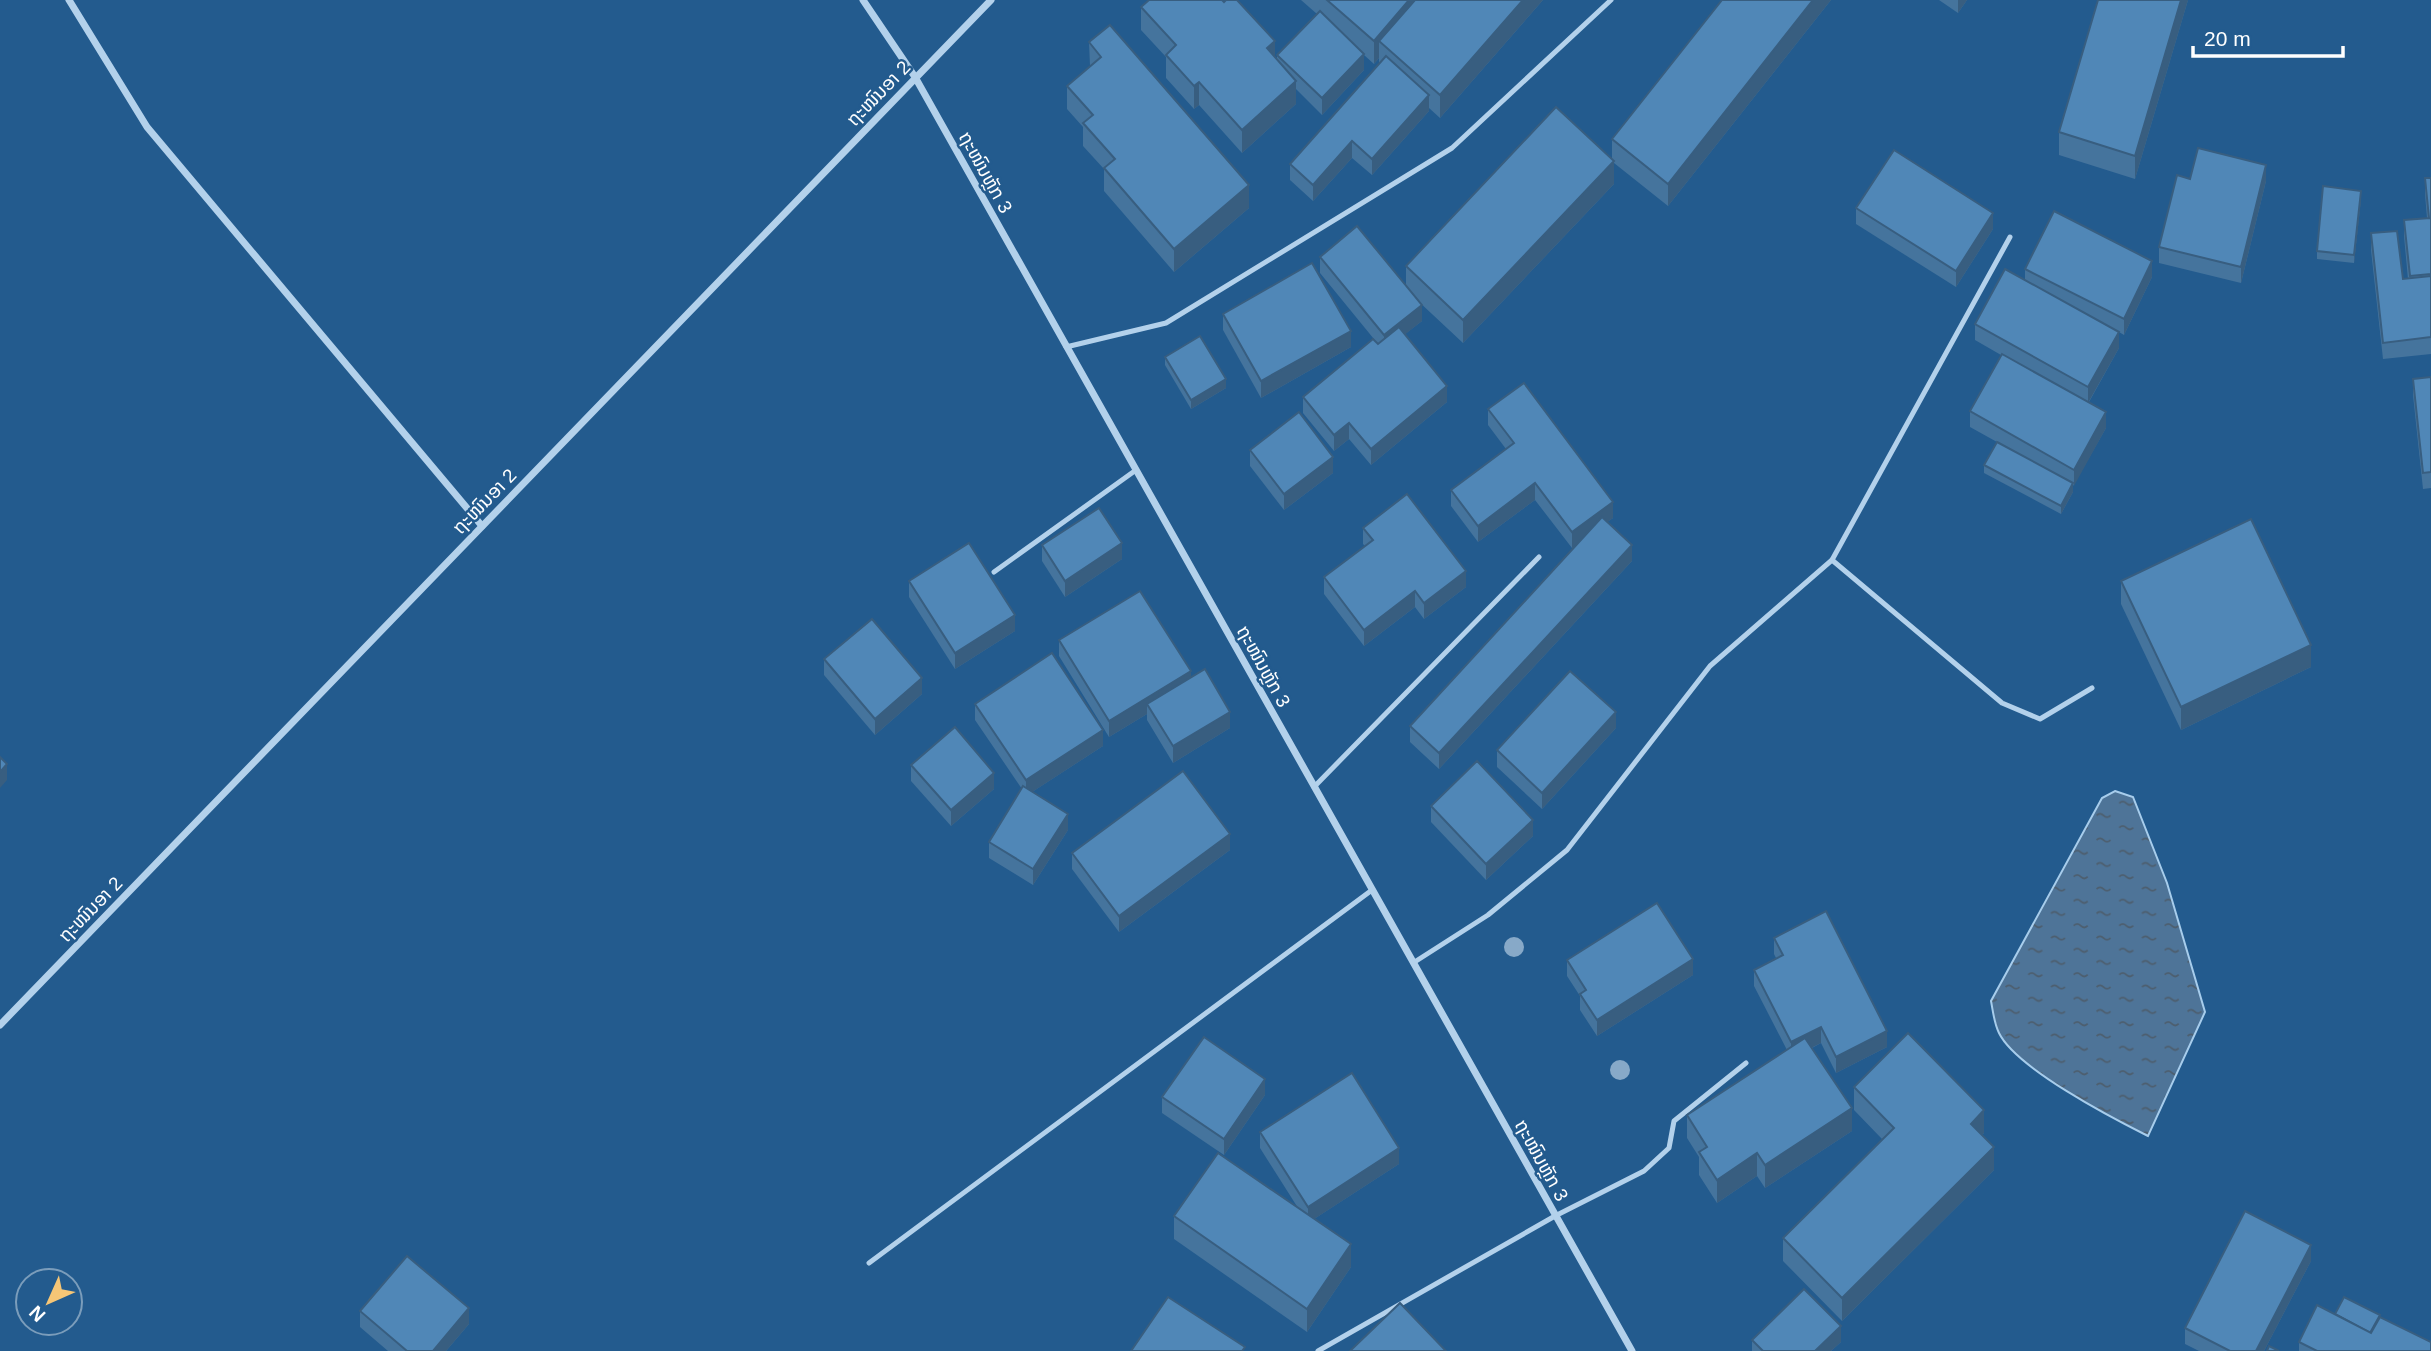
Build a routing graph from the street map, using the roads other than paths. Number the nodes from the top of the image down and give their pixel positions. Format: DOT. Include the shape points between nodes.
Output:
graph roads {
  1 [pos="69,0"];
  2 [pos="863,0"];
  3 [pos="992,0"];
  4 [pos="1611,0"];
  5 [pos="915,77"];
  6 [pos="2010,237"];
  7 [pos="1066,347"];
  8 [pos="1136,470"];
  9 [pos="482,526"];
  10 [pos="1539,557"];
  11 [pos="1832,561"];
  12 [pos="994,572"];
  13 [pos="2092,688"];
  14 [pos="1314,787"];
  15 [pos="1372,890"];
  16 [pos="1413,963"];
  17 [pos="0,1025"];
  18 [pos="1746,1063"];
  19 [pos="1555,1216"];
  20 [pos="869,1263"];
  21 [pos="1318,1351"];
  22 [pos="1632,1351"];
  1 -- 9 [label="street" via="147,127"];
  2 -- 5 [label="street, ຖະໜົນຫຼັກ 3"];
  3 -- 5 [label="street, ຖະໜົນອາ 2"];
  4 -- 7 [label="lane" via="1452,148 1166,323"];
  5 -- 7 [label="street, ຖະໜົນຫຼັກ 3"];
  5 -- 9 [label="street, ຖະໜົນອາ 2"];
  6 -- 11 [label="lane"];
  7 -- 8 [label="street, ຖະໜົນຫຼັກ 3"];
  8 -- 12 [label="lane"];
  8 -- 14 [label="street, ຖະໜົນຫຼັກ 3"];
  9 -- 17 [label="street, ຖະໜົນອາ 2"];
  10 -- 14 [label="lane"];
  11 -- 13 [label="lane" via="2002,703 2040,719"];
  11 -- 16 [label="lane" via="1710,666 1567,850 1488,915"];
  14 -- 15 [label="street, ຖະໜົນຫຼັກ 3"];
  15 -- 16 [label="street, ຖະໜົນຫຼັກ 3"];
  15 -- 20 [label="lane"];
  16 -- 19 [label="street, ຖະໜົນຫຼັກ 3"];
  18 -- 19 [label="lane" via="1674,1121 1669,1148 1644,1171"];
  19 -- 21 [label="lane"];
  19 -- 22 [label="street, ຖະໜົນຫຼັກ 3"];
}
